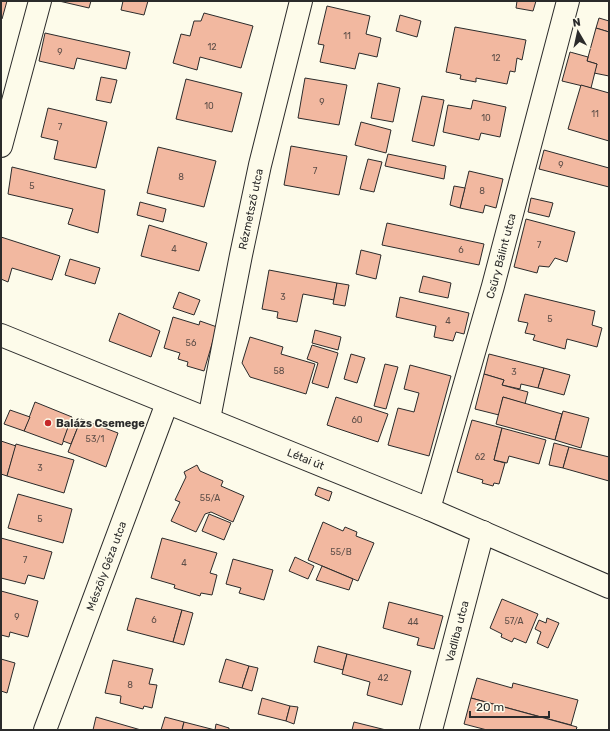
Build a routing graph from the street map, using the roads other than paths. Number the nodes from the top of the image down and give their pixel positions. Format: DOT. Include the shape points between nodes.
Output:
graph roads {
  1 [pos="40,1"];
  2 [pos="301,1"];
  3 [pos="568,1"];
  4 [pos="1,146"];
  5 [pos="1,335"];
  6 [pos="168,403"];
  7 [pos="209,419"];
  8 [pos="429,509"];
  9 [pos="483,532"];
  10 [pos="609,587"];
  11 [pos="45,730"];
  12 [pos="431,730"];
  1 -- 4 [label="street"];
  2 -- 7 [label="street, Rézmetsző utca" via="260,165"];
  3 -- 8 [label="street, Csűry Bálint utca" via="493,286"];
  5 -- 6 [label="street, Létai út"];
  6 -- 7 [label="street, Létai út"];
  6 -- 11 [label="street, Mészöly Géza utca"];
  7 -- 8 [label="street, Létai út"];
  8 -- 9 [label="street, Létai út"];
  9 -- 10 [label="street, Létai út"];
  9 -- 12 [label="street, Vadliba utca"];
}
